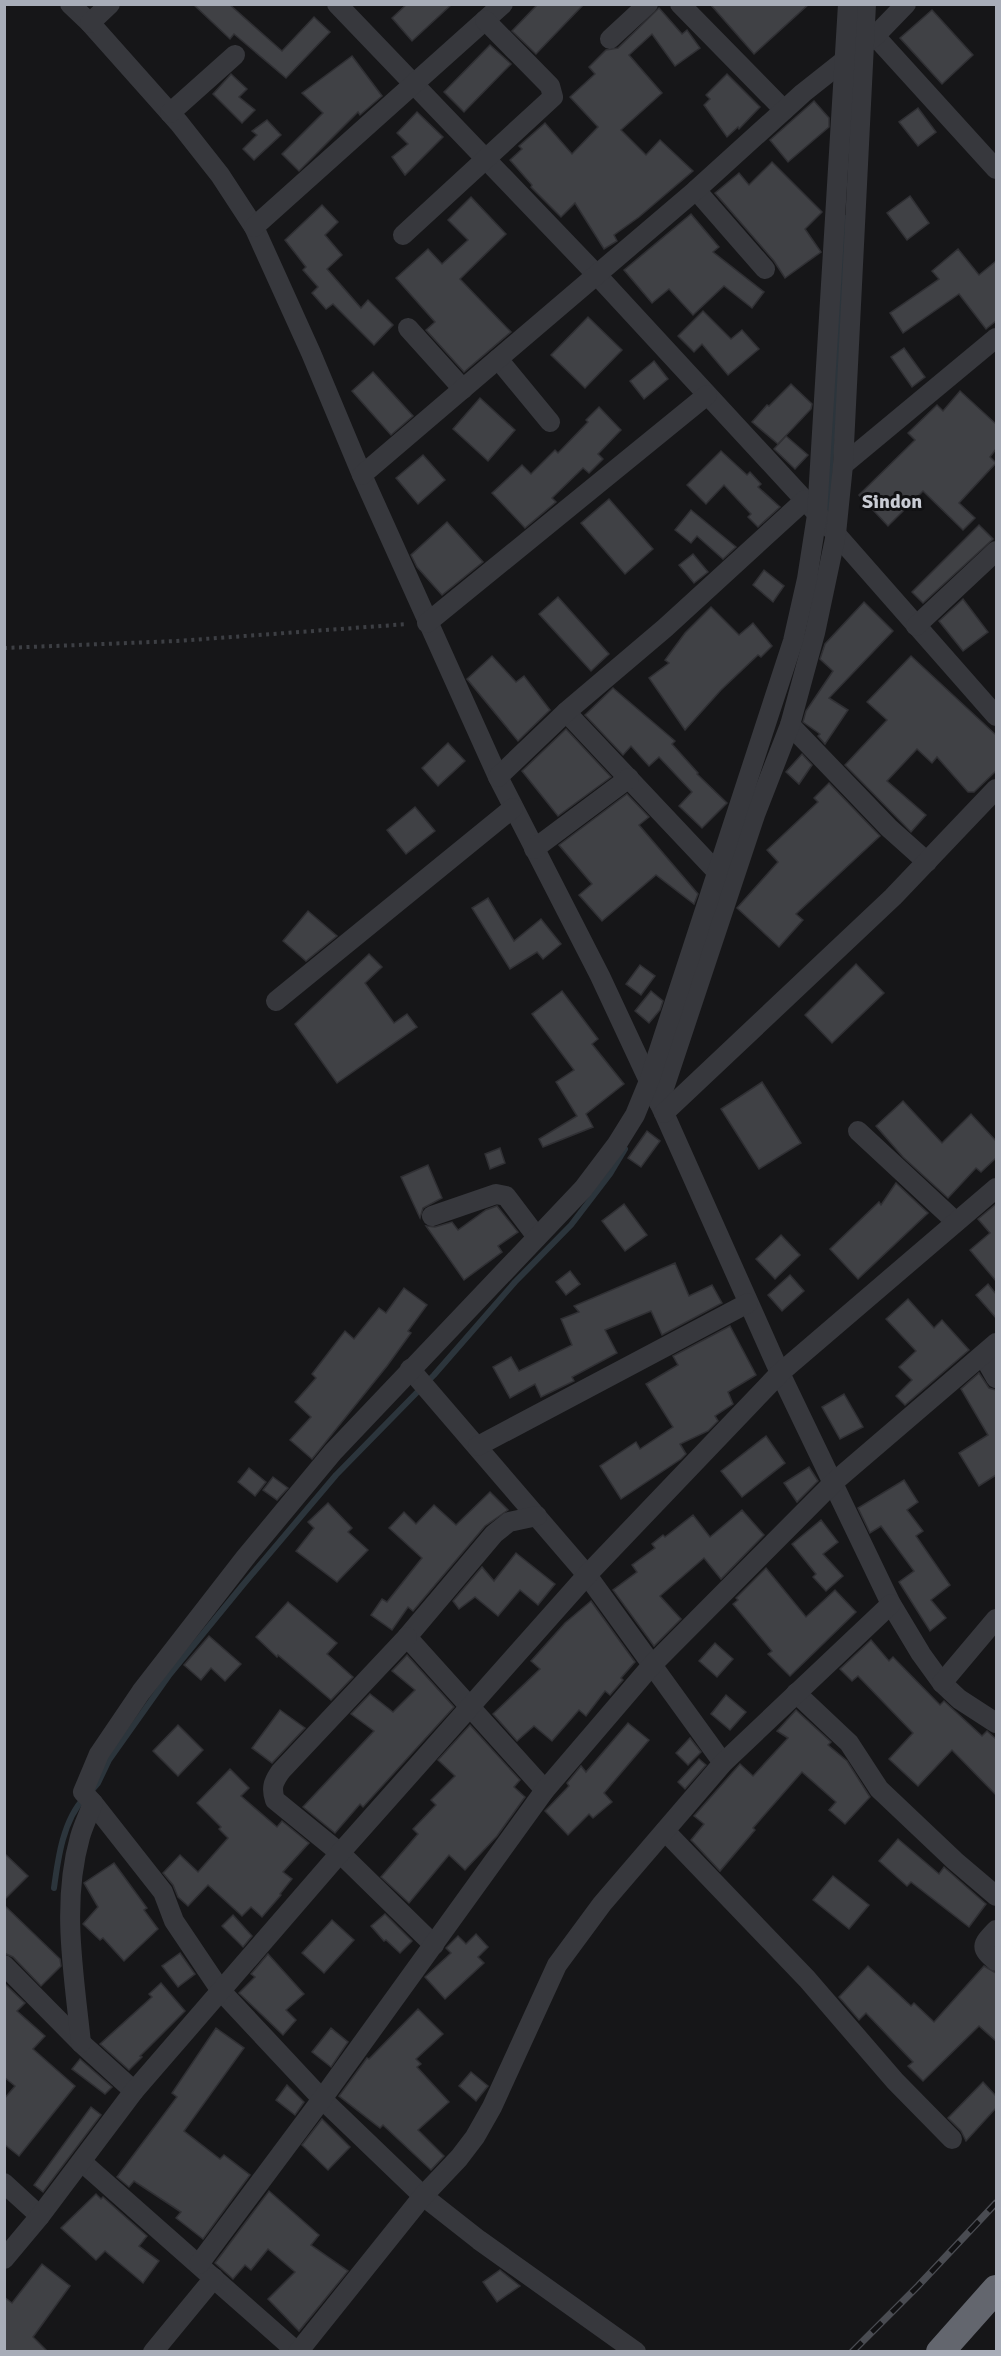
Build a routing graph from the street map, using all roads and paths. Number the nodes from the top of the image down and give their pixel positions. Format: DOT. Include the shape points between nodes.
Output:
graph roads {
  1 [pos="70,4"];
  2 [pos="110,4"];
  3 [pos="337,4"];
  4 [pos="503,4"];
  5 [pos="648,4"];
  6 [pos="680,4"];
  7 [pos="848,4"];
  8 [pos="866,4"];
  9 [pos="906,4"];
  10 [pos="485,20"];
  11 [pos="90,23"];
  12 [pos="610,39"];
  13 [pos="859,49"];
  14 [pos="235,55"];
  15 [pos="414,84"];
  16 [pos="784,111"];
  17 [pos="170,113"];
  18 [pos="486,159"];
  19 [pos="996,169"];
  20 [pos="696,190"];
  21 [pos="254,227"];
  22 [pos="403,235"];
  23 [pos="765,269"];
  24 [pos="596,274"];
  25 [pos="408,328"];
  26 [pos="996,338"];
  27 [pos="498,359"];
  28 [pos="463,389"];
  29 [pos="707,394"];
  30 [pos="550,422"];
  31 [pos="843,465"];
  32 [pos="362,476"];
  33 [pos="822,520"];
  34 [pos="996,551"];
  35 [pos="427,623"];
  36 [pos="916,626"];
  37 [pos="4,648"];
  38 [pos="566,712"];
  39 [pos="996,716"];
  40 [pos="790,725"];
  41 [pos="498,777"];
  42 [pos="629,778"];
  43 [pos="996,789"];
  44 [pos="513,808"];
  45 [pos="534,849"];
  46 [pos="927,862"];
  47 [pos="717,872"];
  48 [pos="276,1001"];
  49 [pos="656,1096"];
  50 [pos="858,1131"];
  51 [pos="996,1188"];
  52 [pos="432,1216"];
  53 [pos="956,1222"];
  54 [pos="537,1237"];
  55 [pos="748,1304"];
  56 [pos="990,1349"];
  57 [pos="414,1373"];
  58 [pos="780,1373"];
  59 [pos="996,1378"];
  60 [pos="478,1446"];
  61 [pos="834,1482"];
  62 [pos="537,1516"];
  63 [pos="587,1575"];
  64 [pos="891,1604"];
  65 [pos="996,1619"];
  66 [pos="407,1637"];
  67 [pos="652,1665"];
  68 [pos="942,1683"];
  69 [pos="796,1693"];
  70 [pos="470,1707"];
  71 [pos="996,1723"];
  72 [pos="723,1763"];
  73 [pos="545,1790"];
  74 [pos="89,1798"];
  75 [pos="665,1831"];
  76 [pos="340,1853"];
  77 [pos="996,1896"];
  78 [pos="996,1930"];
  79 [pos="434,1945"];
  80 [pos="996,1961"];
  81 [pos="4,1965"];
  82 [pos="221,1990"];
  83 [pos="81,2043"];
  84 [pos="134,2091"];
  85 [pos="322,2099"];
  86 [pos="952,2139"];
  87 [pos="81,2162"];
  88 [pos="4,2183"];
  89 [pos="423,2196"];
  90 [pos="40,2216"];
  91 [pos="4,2259"];
  92 [pos="199,2264"];
  93 [pos="214,2278"];
  94 [pos="996,2289"];
  95 [pos="153,2352"];
  96 [pos="297,2352"];
  97 [pos="636,2352"];
  98 [pos="940,2352"];
  1 -- 11 [label="street"];
  2 -- 11 [label="street"];
  3 -- 15 [label="street"];
  4 -- 10 [label="street"];
  5 -- 12 [label="street"];
  6 -- 16 [label="street"];
  7 -- 13 [label="street"];
  8 -- 13 [label="street"];
  9 -- 13 [label="street"];
  10 -- 15 [label="street"];
  10 -- 18 [label="street" via="550,86 554,98"];
  11 -- 17 [label="street"];
  13 -- 16 [label="street"];
  13 -- 19 [label="street"];
  13 -- 31 [label="street"];
  13 -- 33 [label="street"];
  14 -- 17 [label="street"];
  15 -- 18 [label="street"];
  15 -- 21 [label="street"];
  16 -- 20 [label="street"];
  17 -- 21 [label="street" via="220,175"];
  18 -- 22 [label="street"];
  18 -- 24 [label="street"];
  20 -- 23 [label="street"];
  20 -- 24 [label="street"];
  21 -- 32 [label="street"];
  24 -- 27 [label="street"];
  24 -- 29 [label="street"];
  25 -- 28 [label="street"];
  26 -- 31 [label="street"];
  27 -- 28 [label="street"];
  27 -- 30 [label="street"];
  28 -- 32 [label="street"];
  29 -- 33 [label="street"];
  29 -- 35 [label="street"];
  31 -- 33 [label="street"];
  32 -- 35 [label="street"];
  33 -- 36 [label="street"];
  33 -- 38 [label="street" via="665,628"];
  33 -- 40 [label="street" via="815,633"];
  33 -- 47 [label="street" via="793,641"];
  34 -- 36 [label="street"];
  35 -- 37 [label="path" via="177,641"];
  35 -- 41 [label="street"];
  36 -- 39 [label="street"];
  38 -- 41 [label="street"];
  38 -- 42 [label="street"];
  40 -- 46 [label="street"];
  40 -- 49 [label="street"];
  41 -- 44 [label="street"];
  42 -- 45 [label="street"];
  42 -- 47 [label="street"];
  43 -- 46 [label="street"];
  44 -- 45 [label="street"];
  44 -- 48 [label="street"];
  45 -- 49 [label="street"];
  46 -- 49 [label="street" via="885,905"];
  47 -- 49 [label="street"];
  49 -- 54 [label="street" via="635,1115 583,1189"];
  49 -- 55 [label="street"];
  50 -- 53 [label="street"];
  51 -- 53 [label="street"];
  52 -- 54 [label="street" via="496,1194 506,1196"];
  53 -- 58 [label="street"];
  54 -- 57 [label="street"];
  55 -- 58 [label="street"];
  55 -- 60 [label="street"];
  56 -- 59 [label="street"];
  56 -- 61 [label="street"];
  57 -- 60 [label="street"];
  57 -- 74 [label="street" via="333,1452 141,1692 99,1754"];
  58 -- 61 [label="street"];
  58 -- 63 [label="street"];
  60 -- 62 [label="street"];
  61 -- 64 [label="street"];
  61 -- 67 [label="street"];
  62 -- 63 [label="street"];
  62 -- 66 [label="street" via="509,1522 494,1534"];
  63 -- 67 [label="street"];
  63 -- 70 [label="street"];
  64 -- 68 [label="street"];
  64 -- 69 [label="street"];
  65 -- 68 [label="street"];
  66 -- 70 [label="street"];
  66 -- 76 [label="street" via="275,1779 272,1790 276,1800"];
  67 -- 72 [label="street"];
  67 -- 73 [label="street"];
  68 -- 71 [label="street"];
  69 -- 72 [label="street"];
  69 -- 77 [label="street" via="849,1743 879,1789"];
  70 -- 73 [label="street"];
  70 -- 76 [label="street"];
  72 -- 75 [label="street"];
  73 -- 79 [label="street"];
  74 -- 82 [label="street" via="163,1892 174,1921"];
  74 -- 83 [label="street" via="73,1868 69,1915"];
  75 -- 86 [label="street"];
  75 -- 89 [label="street" via="556,1965 475,2137"];
  76 -- 79 [label="street"];
  76 -- 82 [label="street"];
  78 -- 80 [label="street" via="984,1943 985,1952"];
  79 -- 85 [label="street"];
  81 -- 83 [label="street"];
  82 -- 84 [label="street"];
  82 -- 85 [label="street"];
  83 -- 84 [label="street"];
  84 -- 87 [label="street"];
  85 -- 89 [label="street"];
  85 -- 92 [label="street"];
  87 -- 90 [label="street"];
  87 -- 92 [label="street"];
  88 -- 90 [label="street"];
  89 -- 96 [label="street"];
  89 -- 97 [label="street"];
  90 -- 91 [label="street"];
  92 -- 93 [label="street"];
  93 -- 95 [label="street"];
  93 -- 96 [label="street"];
  94 -- 98 [label="highway"];
}
